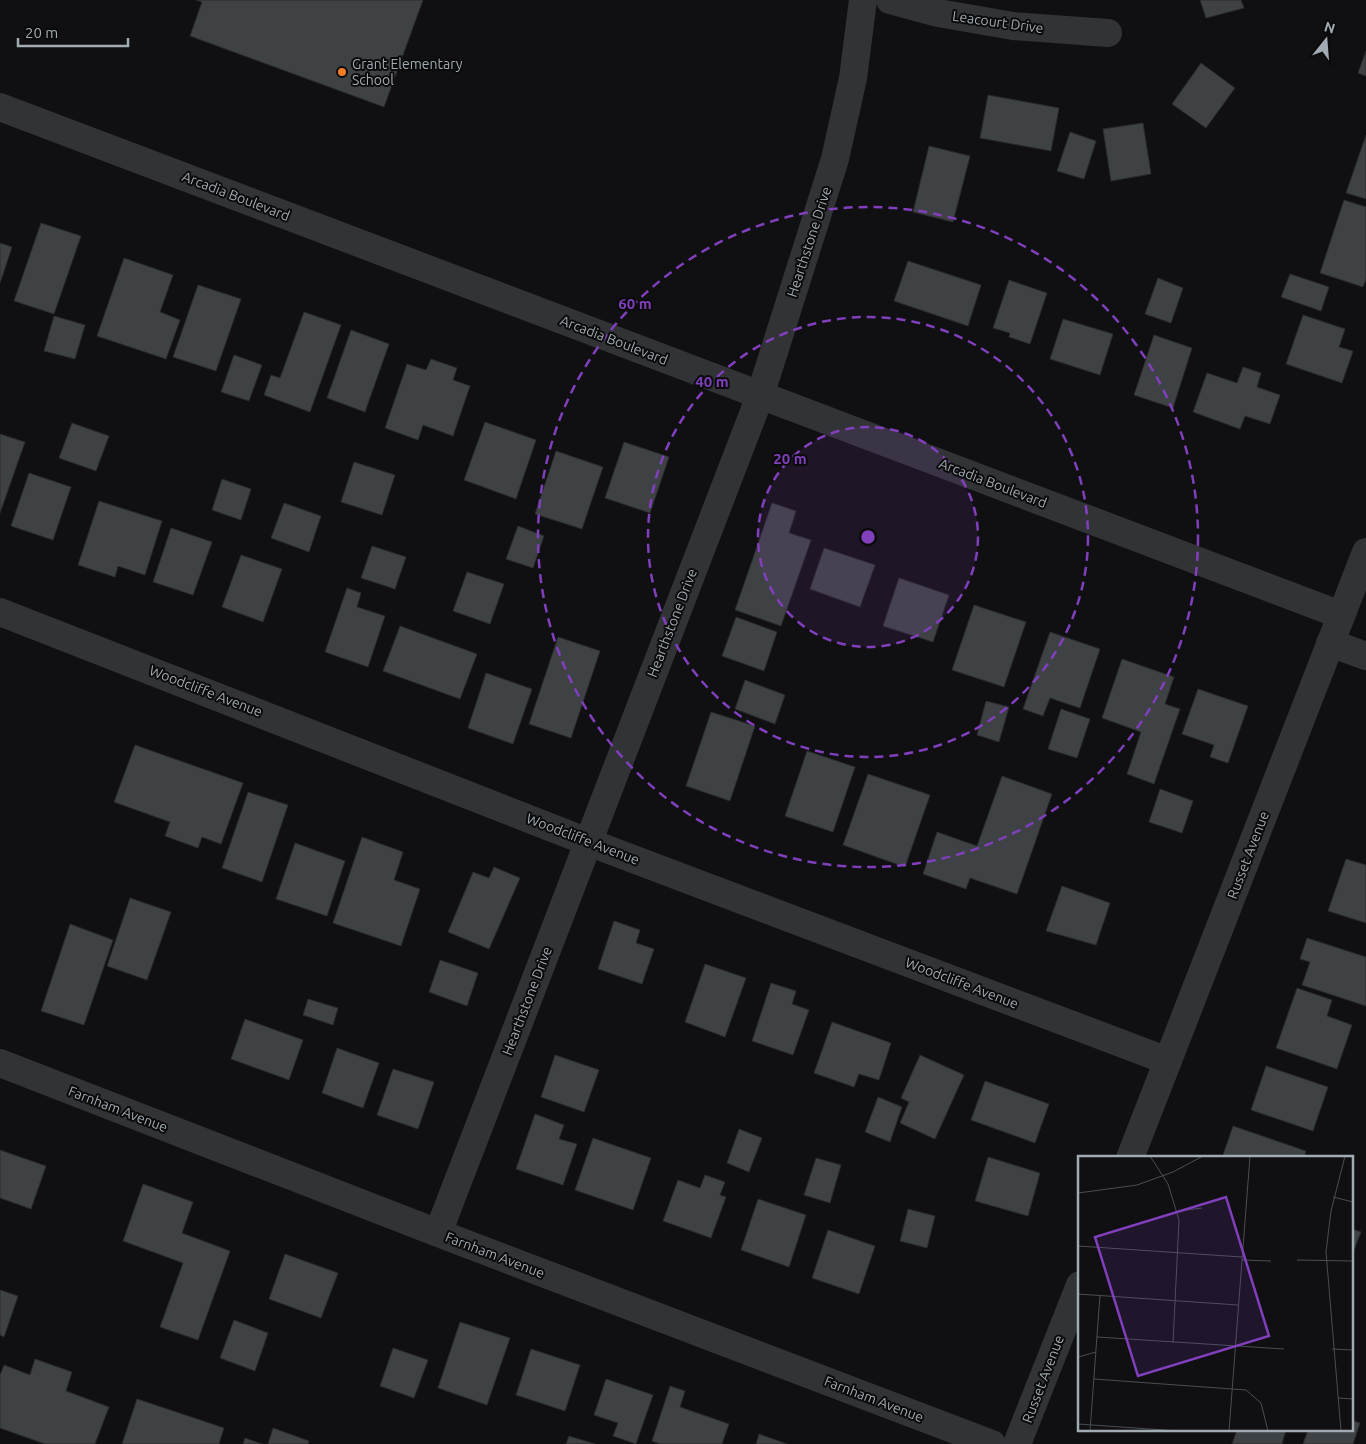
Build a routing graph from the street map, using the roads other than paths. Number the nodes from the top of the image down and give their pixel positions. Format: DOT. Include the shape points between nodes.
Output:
graph roads {
  1 [pos="863,0"];
  2 [pos="890,0"];
  3 [pos="1108,33"];
  4 [pos="0,107"];
  5 [pos="760,396"];
  6 [pos="1366,552"];
  7 [pos="0,612"];
  8 [pos="1341,615"];
  9 [pos="1330,643"];
  10 [pos="1366,656"];
  11 [pos="588,842"];
  12 [pos="1168,1061"];
  13 [pos="0,1063"];
  14 [pos="1131,1156"];
  15 [pos="438,1233"];
  16 [pos="1078,1290"];
  17 [pos="992,1444"];
  18 [pos="1017,1444"];
  1 -- 5 [label="street, Hearthstone Drive" via="853,78 835,159"];
  2 -- 3 [label="street, Leacourt Drive" via="938,13 1013,26"];
  4 -- 5 [label="street, Arcadia Boulevard"];
  5 -- 8 [label="street, Arcadia Boulevard"];
  5 -- 11 [label="street, Hearthstone Drive"];
  6 -- 8 [label="street, Russet Avenue"];
  7 -- 11 [label="street, Woodcliffe Avenue"];
  8 -- 9 [label="street, Russet Avenue"];
  9 -- 10 [label="street"];
  9 -- 12 [label="street, Russet Avenue"];
  11 -- 12 [label="street, Woodcliffe Avenue"];
  11 -- 15 [label="street, Hearthstone Drive"];
  12 -- 14 [label="street, Russet Avenue"];
  13 -- 15 [label="street, Farnham Avenue"];
  15 -- 17 [label="street, Farnham Avenue"];
  16 -- 18 [label="street, Russet Avenue"];
}
